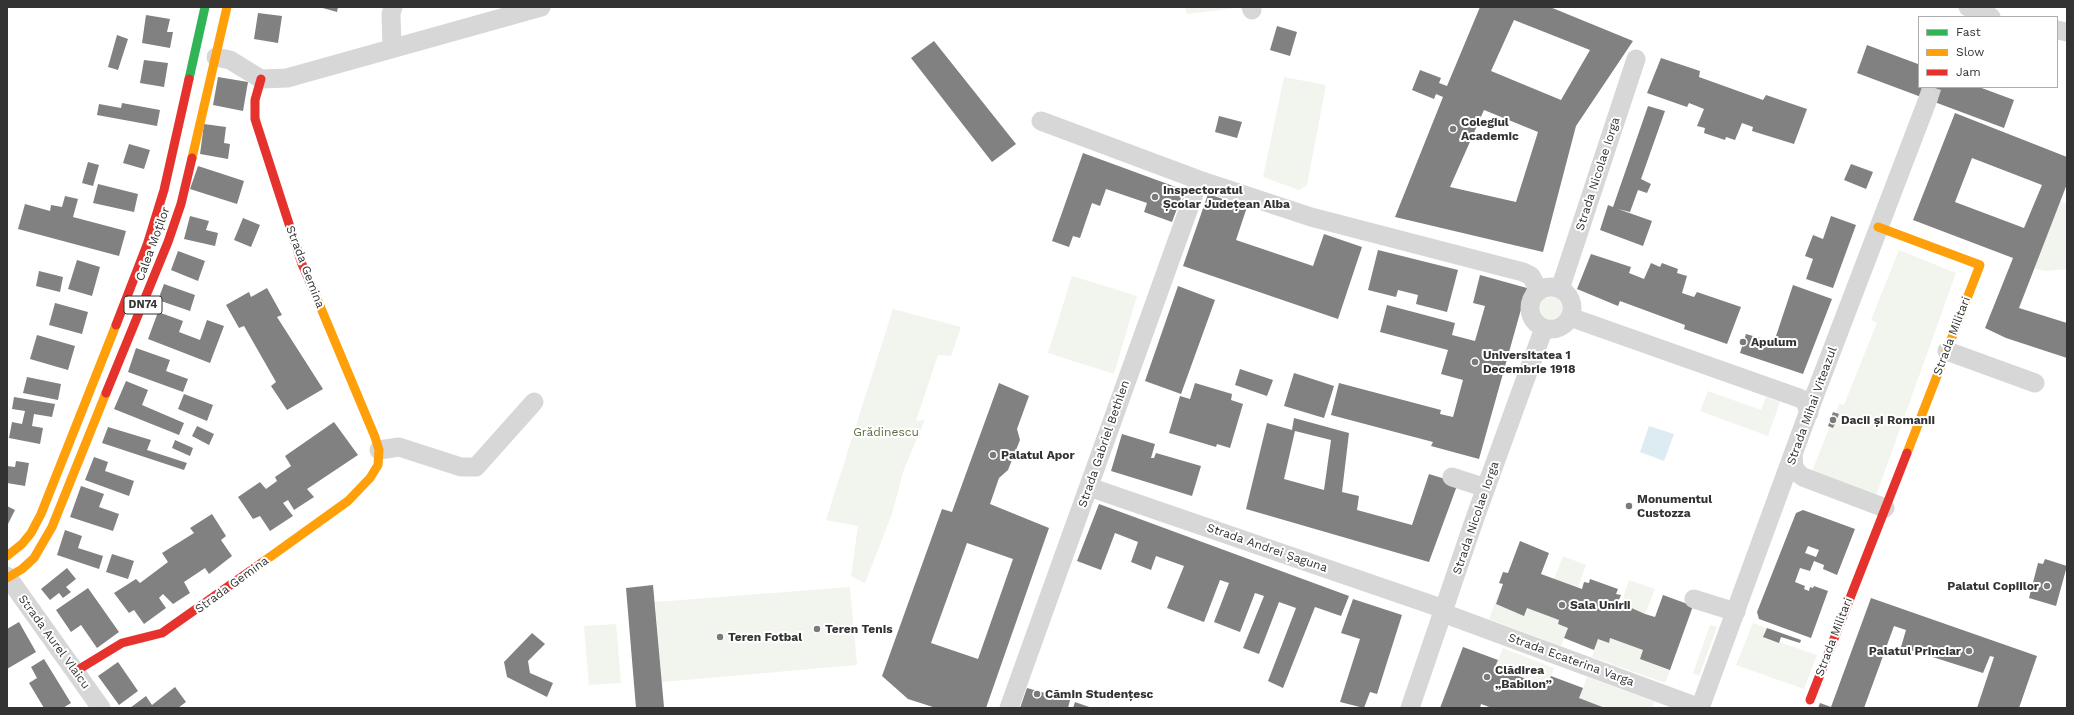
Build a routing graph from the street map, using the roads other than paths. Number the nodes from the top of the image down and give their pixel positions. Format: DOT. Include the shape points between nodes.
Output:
graph roads {
  1 [pos="205,7"];
  2 [pos="227,7"];
  3 [pos="393,7"];
  4 [pos="541,7"];
  5 [pos="1968,7"];
  6 [pos="1989,16"];
  7 [pos="392,48"];
  8 [pos="216,57"];
  9 [pos="1636,59"];
  10 [pos="261,79"];
  11 [pos="1927,102"];
  12 [pos="1041,121"];
  13 [pos="1199,180"];
  14 [pos="1878,227"];
  15 [pos="1560,289"];
  16 [pos="1539,291"];
  17 [pos="1570,317"];
  18 [pos="1544,328"];
  19 [pos="1947,351"];
  20 [pos="2035,383"];
  21 [pos="534,402"];
  22 [pos="1808,413"];
  23 [pos="379,450"];
  24 [pos="1793,456"];
  25 [pos="1452,477"];
  26 [pos="1089,487"];
  27 [pos="1486,488"];
  28 [pos="1884,508"];
  29 [pos="7,556"];
  30 [pos="7,577"];
  31 [pos="1694,599"];
  32 [pos="1443,611"];
  33 [pos="1736,612"];
  34 [pos="76,672"];
  35 [pos="1810,700"];
  36 [pos="102,708"];
  37 [pos="1009,708"];
  38 [pos="1410,708"];
  39 [pos="1700,708"];
  1 -- 29 [label="street, Calea Moților / DN74" via="164,190 144,252 41,514 31,533"];
  2 -- 8 [label="street, Calea Moților / DN74"];
  3 -- 7 [label="street"];
  4 -- 7 [label="street"];
  5 -- 6 [label="street"];
  7 -- 10 [label="street" via="287,78"];
  8 -- 10 [label="street" via="230,60"];
  8 -- 30 [label="street, Calea Moților / DN74" via="181,204 135,326 52,527 34,558 22,569"];
  9 -- 15 [label="street, Strada Nicolae Iorga"];
  10 -- 23 [label="street, Strada Gemina" via="255,100 255,118 268,163 302,264"];
  11 -- 14 [label="street, Strada Mihai Viteazul"];
  12 -- 13 [label="street"];
  13 -- 16 [label="street" via="1311,217 1523,272 1531,276"];
  13 -- 26 [label="street, Strada Gabriel Bethlen"];
  14 -- 19 [label="street, Strada Militari" via="1980,265"];
  14 -- 22 [label="street, Strada Mihai Viteazul"];
  15 -- 16 [label="street" via="1553,287"];
  15 -- 17 [label="street" via="1566,293 1572,304"];
  16 -- 18 [label="street" via="1531,301 1531,314"];
  17 -- 18 [label="street" via="1562,326"];
  17 -- 22 [label="street" via="1799,398 1805,401"];
  18 -- 27 [label="street, Strada Nicolae Iorga"];
  19 -- 20 [label="street" via="2004,364"];
  19 -- 28 [label="street, Strada Militari"];
  21 -- 23 [label="street" via="476,467 462,467 399,447"];
  22 -- 24 [label="street, Strada Mihai Viteazul"];
  23 -- 34 [label="street, Strada Gemina" via="378,465 370,478 348,501 177,624 162,633 122,643"];
  24 -- 28 [label="street" via="1794,467 1803,478"];
  24 -- 33 [label="street, Strada Mihai Viteazul"];
  25 -- 27 [label="street"];
  26 -- 32 [label="street, Strada Andrei Șaguna"];
  26 -- 37 [label="street, Strada Gabriel Bethlen"];
  27 -- 32 [label="street, Strada Nicolae Iorga"];
  28 -- 35 [label="street, Strada Militari"];
  30 -- 34 [label="street, Strada Aurel Vlaicu"];
  31 -- 33 [label="street"];
  32 -- 38 [label="street, Strada Nicolae Iorga"];
  32 -- 39 [label="street, Strada Ecaterina Varga"];
  33 -- 39 [label="street, Strada Mihai Viteazul"];
  34 -- 36 [label="street, Strada Aurel Vlaicu"];
}
